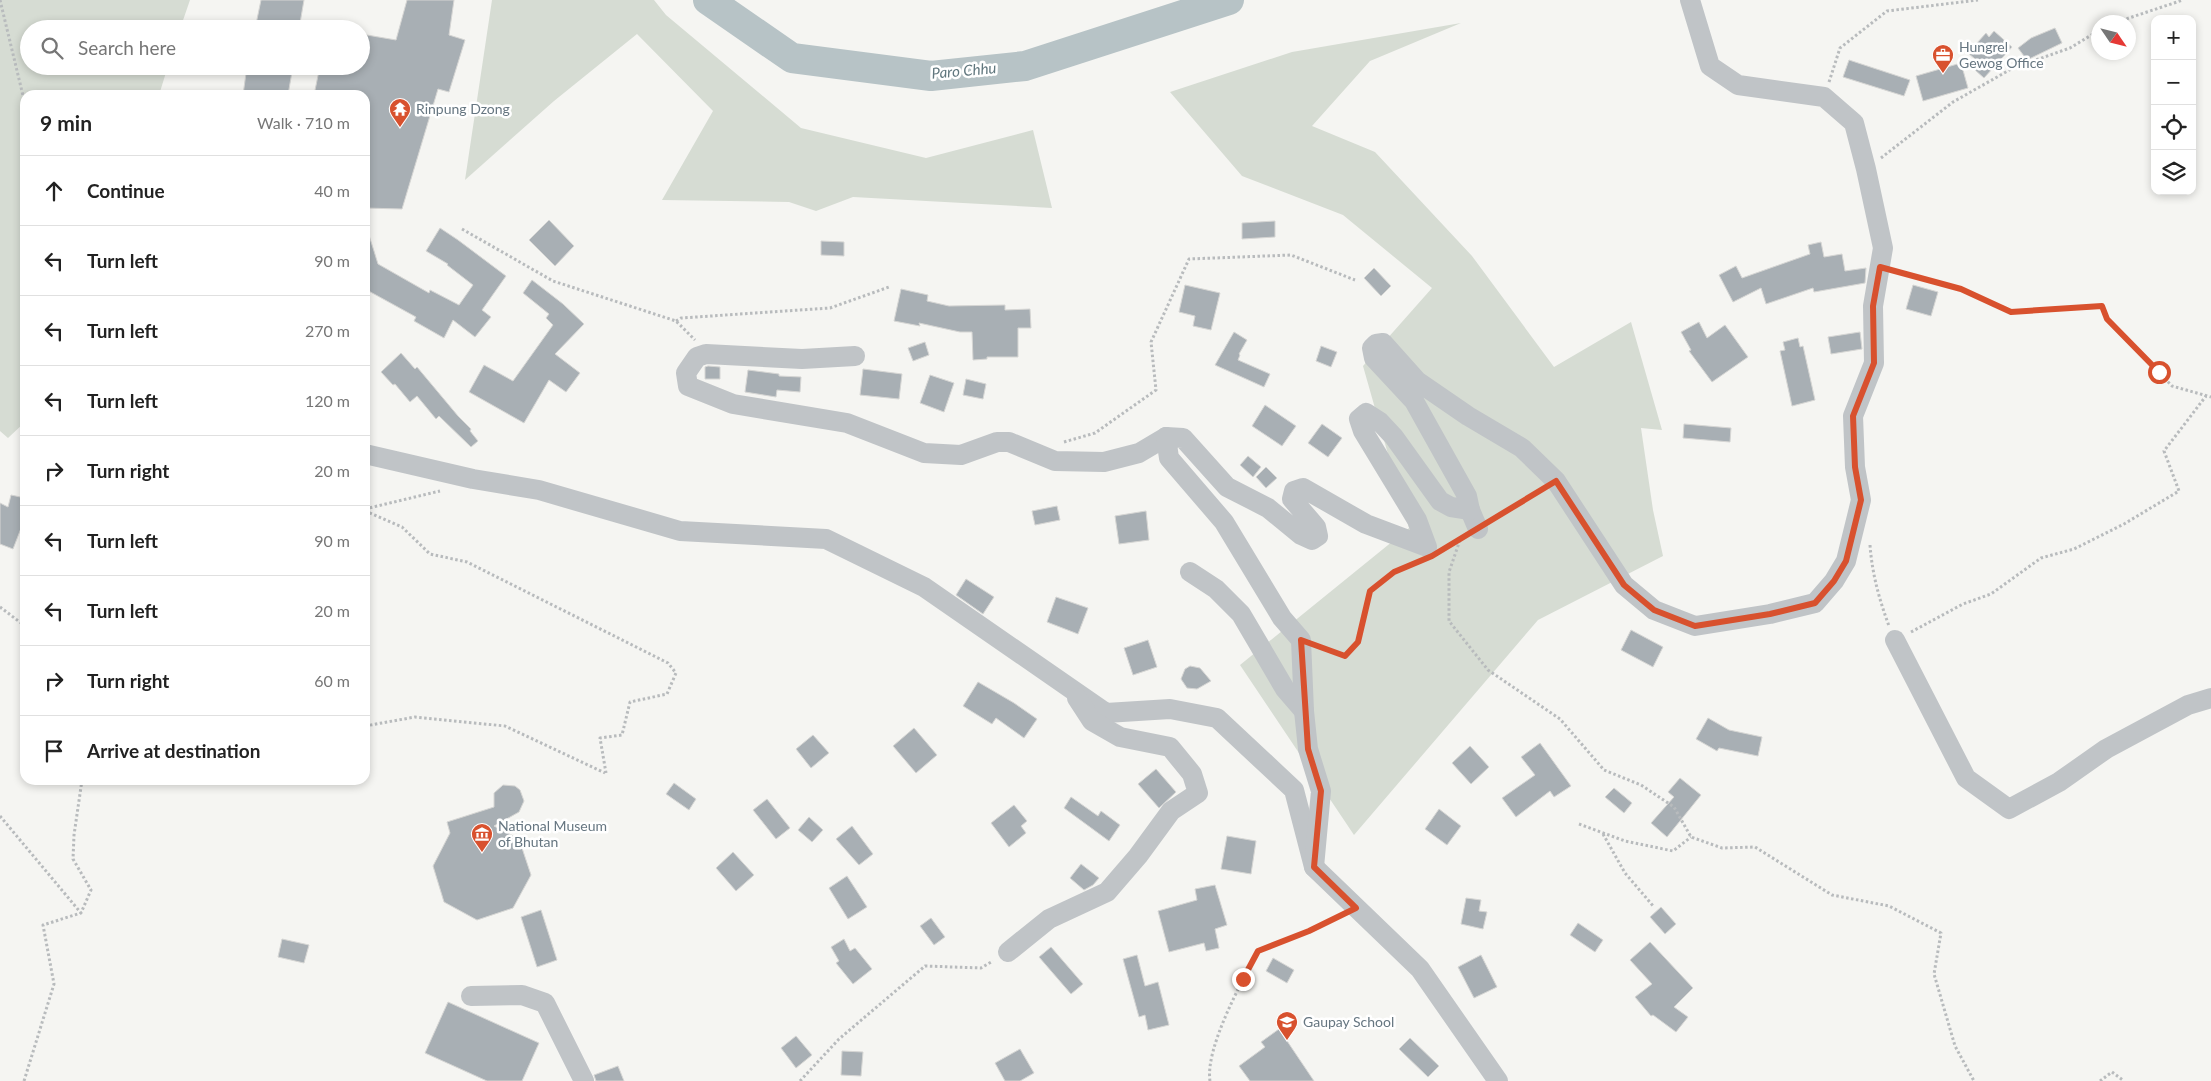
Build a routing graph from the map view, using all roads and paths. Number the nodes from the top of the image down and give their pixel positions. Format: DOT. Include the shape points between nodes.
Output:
graph roads {
  1 [pos="0,0"];
  2 [pos="1690,0"];
  3 [pos="1978,0"];
  4 [pos="2182,0"];
  5 [pos="2136,16"];
  6 [pos="2091,35"];
  7 [pos="22,90"];
  8 [pos="1824,97"];
  9 [pos="1866,168"];
  10 [pos="462,229"];
  11 [pos="1880,267"];
  12 [pos="1355,280"];
  13 [pos="889,287"];
  14 [pos="676,321"];
  15 [pos="855,356"];
  16 [pos="697,358"];
  17 [pos="2206,396"];
  18 [pos="2211,397"];
  19 [pos="1166,437"];
  20 [pos="1059,444"];
  21 [pos="370,455"];
  22 [pos="1556,481"];
  23 [pos="442,490"];
  24 [pos="370,509"];
  25 [pos="1470,510"];
  26 [pos="370,512"];
  27 [pos="1478,529"];
  28 [pos="1460,540"];
  29 [pos="1870,543"];
  30 [pos="1429,552"];
  31 [pos="1190,572"];
  32 [pos="0,607"];
  33 [pos="20,622"];
  34 [pos="1301,640"];
  35 [pos="1895,640"];
  36 [pos="1064,682"];
  37 [pos="2211,698"];
  38 [pos="1304,711"];
  39 [pos="370,725"];
  40 [pos="81,785"];
  41 [pos="0,816"];
  42 [pos="1579,824"];
  43 [pos="1603,833"];
  44 [pos="1691,837"];
  45 [pos="1314,867"];
  46 [pos="1654,907"];
  47 [pos="1356,908"];
  48 [pos="81,913"];
  49 [pos="1008,952"];
  50 [pos="471,996"];
  51 [pos="24,1081"];
  52 [pos="584,1081"];
  53 [pos="800,1081"];
  54 [pos="1210,1081"];
  55 [pos="1498,1081"];
  56 [pos="1974,1081"];
  57 [pos="2100,1081"];
  58 [pos="2124,1081"];
  1 -- 7 [label="path"];
  2 -- 8 [label="street" via="1710,66 1738,85"];
  3 -- 8 [label="path" via="1886,11 1840,48"];
  4 -- 5 [label="path"];
  6 -- 9 [label="path" via="2070,48 2013,68 1953,102"];
  8 -- 9 [label="street" via="1854,123"];
  9 -- 11 [label="street" via="1883,248"];
  10 -- 14 [label="path" via="553,281"];
  11 -- 17 [label="path" via="1961,289 2011,312 2102,306 2107,319 2172,386"];
  11 -- 22 [label="street" via="1873,306 1874,363 1853,416 1855,467 1861,500 1846,561 1815,603 1695,626 1654,610 1624,585"];
  12 -- 20 [label="path" via="1291,255 1189,259 1151,342 1156,390 1095,433"];
  13 -- 14 [label="path" via="830,308 681,318"];
  14 -- 16 [label="path" via="694,338"];
  15 -- 16 [label="street" via="802,359 706,354"];
  16 -- 19 [label="street" via="686,373 688,386 733,404 847,423 924,453 961,455 997,442 1009,442 1055,461 1104,462 1140,453"];
  17 -- 18 [label="path"];
  17 -- 35 [label="path" via="2164,451 2179,490 2124,524 2074,549 2041,558 1992,594 1963,604"];
  19 -- 30 [label="street" via="1183,438 1227,487 1268,508 1301,536 1312,540 1318,536 1316,527 1292,499 1294,491 1303,488 1366,524"];
  19 -- 34 [label="street" via="1169,458 1224,522 1282,618"];
  21 -- 36 [label="street" via="473,479 539,490 680,531 826,539 924,587"];
  22 -- 25 [label="street" via="1522,448 1417,381 1383,343 1376,344 1372,348 1374,358 1414,401 1467,496"];
  22 -- 27 [label="path"];
  23 -- 24 [label="path"];
  25 -- 27 [label="street"];
  25 -- 30 [label="street" via="1451,507 1440,501 1380,422 1366,414 1359,420 1417,520"];
  26 -- 39 [label="path" via="402,527 430,554 467,562 668,663 676,673 667,694 630,702 622,735 600,738 606,773 505,726 415,717"];
  27 -- 28 [label="path"];
  28 -- 30 [label="path"];
  28 -- 44 [label="path" via="1449,572 1449,621 1488,670 1560,719 1604,770 1641,785 1674,807"];
  29 -- 35 [label="path" via="1872,569 1881,604"];
  30 -- 34 [label="path" via="1394,572 1370,591 1358,642 1345,656"];
  31 -- 38 [label="street" via="1216,589 1241,614 1285,690"];
  32 -- 33 [label="path"];
  34 -- 38 [label="street"];
  35 -- 37 [label="street" via="1966,778 2009,809 2059,782 2106,749 2188,705"];
  36 -- 45 [label="street" via="1106,713 1170,709 1217,718 1294,790"];
  36 -- 49 [label="street" via="1092,721 1120,737 1170,748 1192,774 1198,793 1171,811 1107,892 1049,919"];
  38 -- 45 [label="street" via="1308,749 1321,791"];
  40 -- 48 [label="path" via="73,859 91,890"];
  41 -- 48 [label="path"];
  42 -- 43 [label="path"];
  43 -- 44 [label="path" via="1673,851"];
  43 -- 46 [label="path" via="1625,873"];
  44 -- 56 [label="path" via="1722,848 1755,847 1832,894 1889,906 1941,933 1934,974 1955,1046"];
  45 -- 47 [label="street"];
  47 -- 54 [label="path" via="1258,951 1229,1007 1208,1070"];
  47 -- 55 [label="street" via="1420,969"];
  48 -- 51 [label="path" via="43,925 54,984"];
  49 -- 53 [label="path" via="981,968 925,966 839,1039"];
  50 -- 52 [label="street" via="522,995 545,1003"];
  57 -- 58 [label="path" via="2112,1072"];
}
